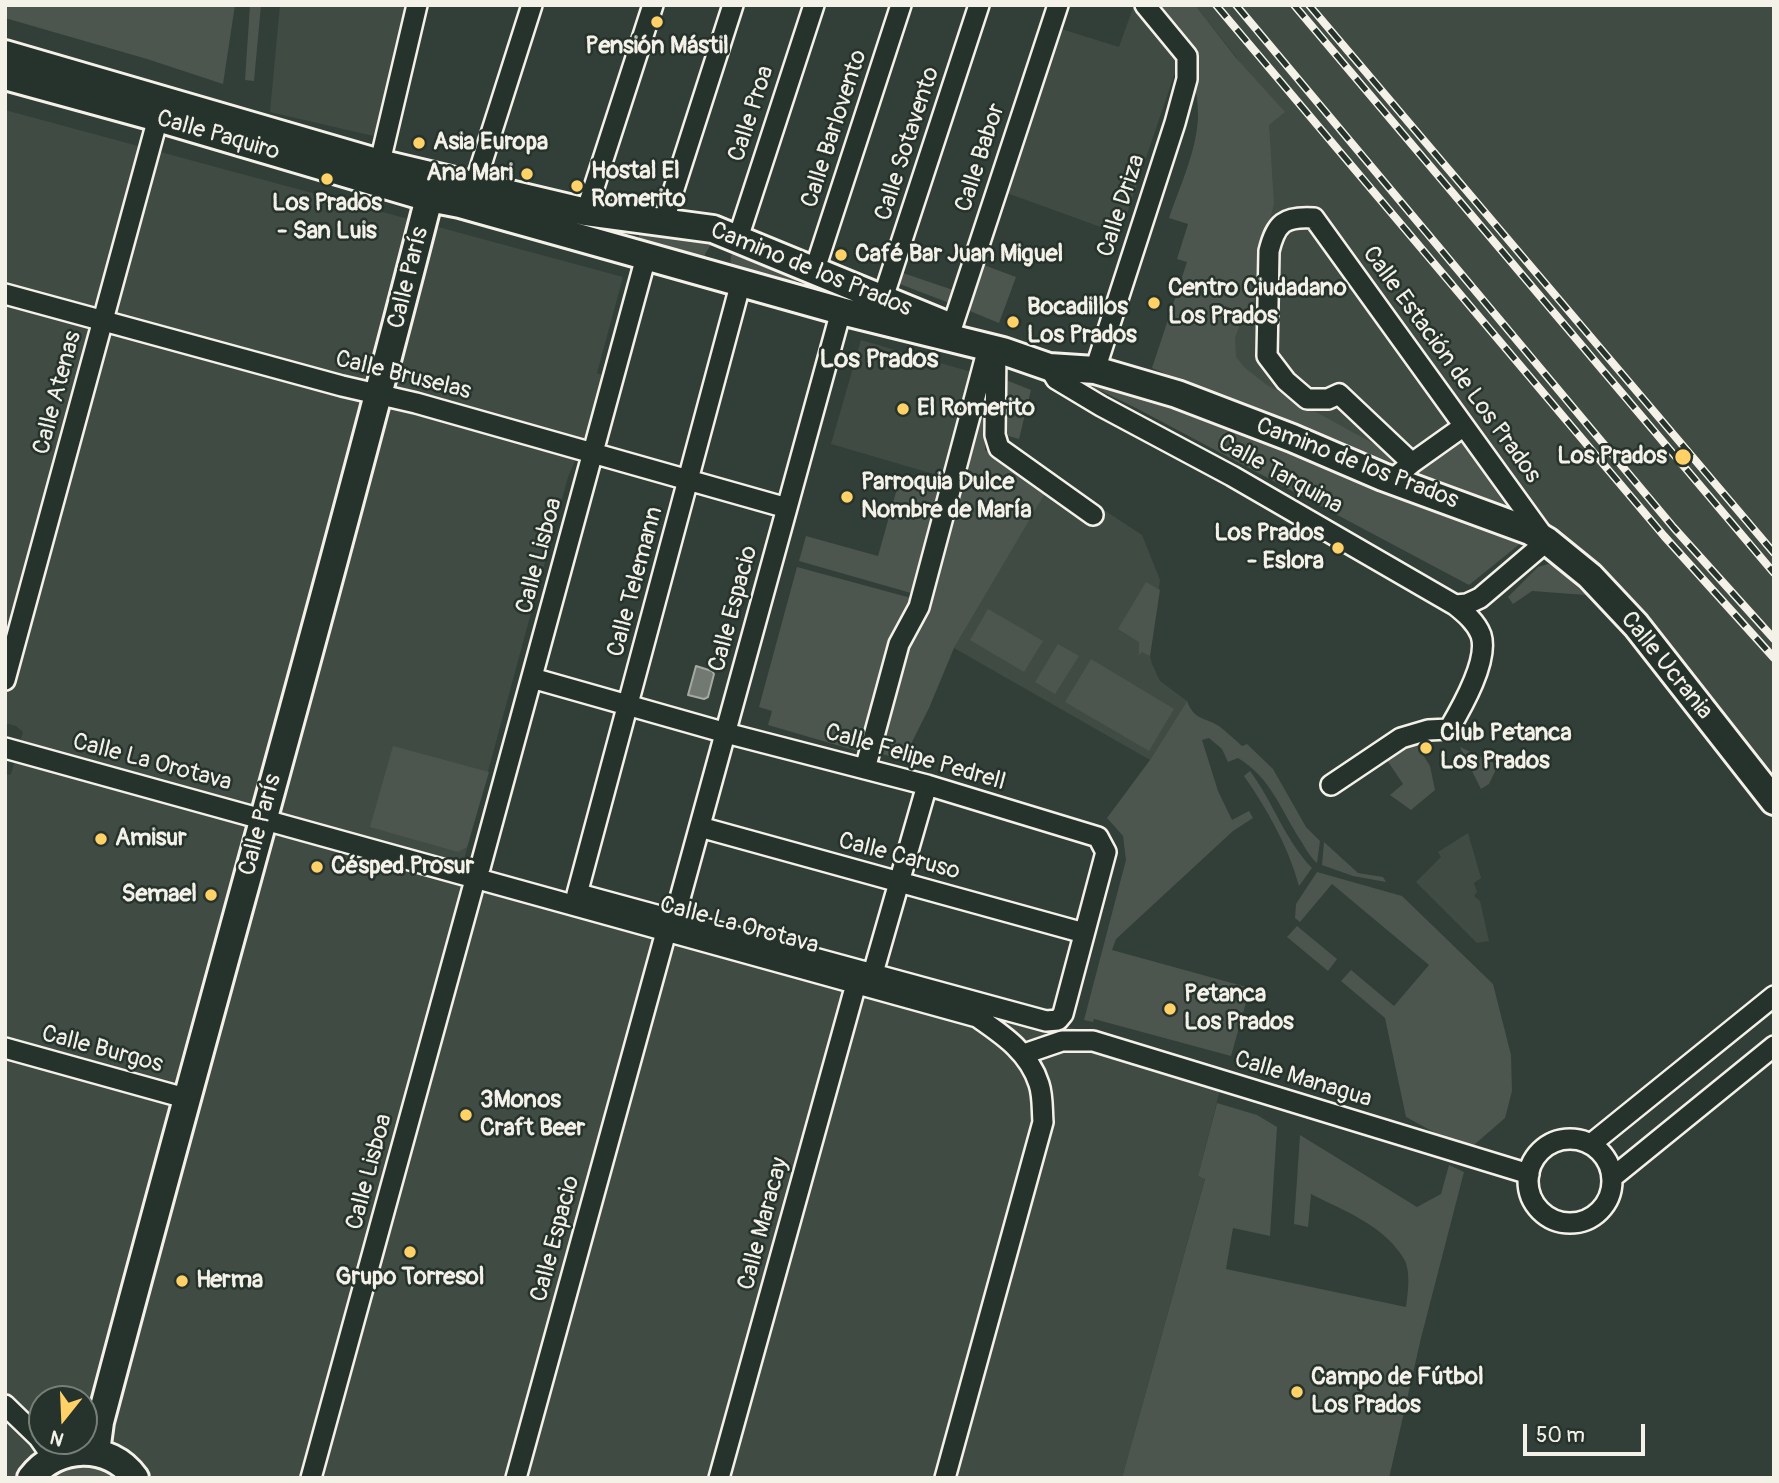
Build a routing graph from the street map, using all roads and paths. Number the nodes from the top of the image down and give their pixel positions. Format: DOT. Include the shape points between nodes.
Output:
graph roads {
  1 [pos="418,5"];
  2 [pos="532,5"];
  3 [pos="653,5"];
  4 [pos="733,5"];
  5 [pos="814,5"];
  6 [pos="901,5"];
  7 [pos="979,5"];
  8 [pos="1058,5"];
  9 [pos="1145,5"];
  10 [pos="5,54"];
  11 [pos="5,76"];
  12 [pos="158,118"];
  13 [pos="380,162"];
  14 [pos="407,169"];
  15 [pos="472,183"];
  16 [pos="429,198"];
  17 [pos="586,212"];
  18 [pos="663,223"];
  19 [pos="741,239"];
  20 [pos="646,257"];
  21 [pos="806,265"];
  22 [pos="733,280"];
  23 [pos="5,294"];
  24 [pos="787,296"];
  25 [pos="883,298"];
  26 [pos="841,311"];
  27 [pos="104,321"];
  28 [pos="951,327"];
  29 [pos="996,349"];
  30 [pos="1049,366"];
  31 [pos="1095,370"];
  32 [pos="379,395"];
  33 [pos="1464,426"];
  34 [pos="593,453"];
  35 [pos="1402,471"];
  36 [pos="689,480"];
  37 [pos="787,508"];
  38 [pos="1093,515"];
  39 [pos="1547,541"];
  40 [pos="1455,605"];
  41 [pos="532,678"];
  42 [pos="5,680"];
  43 [pos="628,705"];
  44 [pos="726,733"];
  45 [pos="5,748"];
  46 [pos="865,769"];
  47 [pos="926,785"];
  48 [pos="1331,785"];
  49 [pos="1774,801"];
  50 [pos="263,819"];
  51 [pos="700,827"];
  52 [pos="478,874"];
  53 [pos="899,882"];
  54 [pos="577,894"];
  55 [pos="670,926"];
  56 [pos="1084,933"];
  57 [pos="873,973"];
  58 [pos="856,984"];
  59 [pos="1774,996"];
  60 [pos="1774,1046"];
  61 [pos="5,1048"];
  62 [pos="1024,1054"];
  63 [pos="185,1098"];
  64 [pos="1591,1144"];
  65 [pos="1529,1174"];
  66 [pos="1613,1177"];
  67 [pos="5,1405"];
  68 [pos="98,1437"];
  69 [pos="98,1453"];
  70 [pos="62,1455"];
  71 [pos="53,1458"];
  72 [pos="31,1478"];
  73 [pos="135,1478"];
  74 [pos="311,1478"];
  75 [pos="516,1478"];
  76 [pos="719,1478"];
  77 [pos="945,1478"];
  1 -- 13 [label="street"];
  2 -- 15 [label="street"];
  3 -- 17 [label="street"];
  4 -- 18 [label="street"];
  5 -- 19 [label="street, Calle Proa"];
  6 -- 21 [label="street, Calle Barlovento"];
  7 -- 25 [label="street, Calle Sotavento"];
  8 -- 28 [label="street, Calle Babor"];
  9 -- 31 [label="street, Calle Driza" via="1187,56 1187,79"];
  10 -- 13 [label="main road, Calle Paquiro"];
  11 -- 12 [label="main road, Calle Paquiro"];
  12 -- 16 [label="main road, Calle Paquiro"];
  12 -- 27 [label="street, Calle Atenas"];
  13 -- 14 [label="main road, Calle Paquiro"];
  14 -- 15 [label="main road, Camino de los Prados"];
  14 -- 16 [label="main road"];
  15 -- 16 [label="main road"];
  15 -- 17 [label="main road, Camino de los Prados"];
  16 -- 20 [label="main road, Camino de los Prados"];
  16 -- 32 [label="main road, Calle París"];
  17 -- 18 [label="main road, Camino de los Prados"];
  18 -- 19 [label="main road, Camino de los Prados" via="713,229"];
  19 -- 21 [label="main road, Camino de los Prados"];
  19 -- 22 [label="main road" via="722,246 717,261"];
  20 -- 22 [label="main road, Camino de los Prados"];
  20 -- 34 [label="street, Calle Lisboa"];
  21 -- 24 [label="main road" via="801,289"];
  21 -- 25 [label="main road, Camino de los Prados"];
  22 -- 24 [label="main road, Camino de los Prados"];
  22 -- 36 [label="street, Calle Telemann"];
  23 -- 27 [label="street, Calle Bruselas"];
  24 -- 26 [label="main road, Camino de los Prados"];
  25 -- 28 [label="main road, Camino de los Prados"];
  26 -- 29 [label="main road, Camino de los Prados"];
  26 -- 37 [label="street, Calle Espacio"];
  27 -- 32 [label="street, Calle Bruselas"];
  27 -- 42 [label="street, Calle Atenas"];
  28 -- 29 [label="main road, Camino de los Prados"];
  29 -- 30 [label="main road, Camino de los Prados"];
  29 -- 38 [label="street" via="995,435 999,448"];
  29 -- 46 [label="street" via="919,607 899,644"];
  30 -- 31 [label="main road, Camino de los Prados"];
  30 -- 40 [label="street, Calle Tarquina" via="1056,379 1101,406 1232,475"];
  31 -- 35 [label="main road, Camino de los Prados"];
  32 -- 34 [label="street, Calle Bruselas"];
  32 -- 50 [label="main road, Calle París"];
  33 -- 35 [label="street"];
  33 -- 35 [label="street, Calle Estación de Los Prados" via="1314,218 1297,217 1281,223 1269,251 1267,356 1307,399 1339,394"];
  33 -- 39 [label="street, Calle Estación de Los Prados"];
  34 -- 36 [label="street, Calle Bruselas"];
  34 -- 41 [label="street, Calle Lisboa"];
  35 -- 39 [label="main road, Camino de los Prados"];
  36 -- 37 [label="street, Calle Bruselas"];
  36 -- 43 [label="street, Calle Telemann"];
  37 -- 44 [label="street, Calle Espacio"];
  39 -- 40 [label="street" via="1480,598"];
  39 -- 49 [label="main road, Calle Ucrania" via="1590,576 1636,625"];
  40 -- 48 [label="street, Calle Tarquina" via="1471,618 1481,635 1482,651 1449,729 1401,738"];
  41 -- 43 [label="street, Calle Felipe Pedrell"];
  41 -- 52 [label="street, Calle Lisboa"];
  43 -- 44 [label="street, Calle Felipe Pedrell"];
  43 -- 54 [label="street, Calle Telemann"];
  44 -- 46 [label="street, Calle Felipe Pedrell"];
  44 -- 51 [label="street, Calle Espacio"];
  45 -- 50 [label="street, Calle La Orotava"];
  46 -- 47 [label="street, Calle Felipe Pedrell"];
  47 -- 53 [label="street"];
  47 -- 56 [label="street, Calle Felipe Pedrell" via="1098,837 1106,852"];
  50 -- 52 [label="street, Calle La Orotava" via="391,856 414,848"];
  50 -- 63 [label="main road, Calle París"];
  51 -- 53 [label="street, Calle Caruso"];
  51 -- 55 [label="street, Calle Espacio"];
  52 -- 54 [label="street"];
  52 -- 55 [label="street, Calle La Orotava"];
  52 -- 74 [label="street, Calle Lisboa"];
  53 -- 56 [label="street, Calle Caruso"];
  53 -- 57 [label="street"];
  54 -- 55 [label="street"];
  55 -- 57 [label="street"];
  55 -- 58 [label="street, Calle La Orotava"];
  55 -- 75 [label="street, Calle Espacio"];
  56 -- 57 [label="street, Calle Felipe Pedrell" via="1058,1020 1046,1021"];
  58 -- 62 [label="street, Calle La Orotava" via="977,1017"];
  58 -- 76 [label="street, Calle Maracay"];
  59 -- 64 [label="street"];
  60 -- 66 [label="street"];
  61 -- 63 [label="street, Calle Burgos"];
  62 -- 65 [label="street, Calle Managua" via="1062,1041 1093,1041"];
  62 -- 77 [label="street, Calle La Orotava" via="1040,1086 1043,1122"];
  63 -- 68 [label="main road, Calle París"];
  64 -- 65 [label="street" via="1572,1139 1553,1143 1537,1155"];
  64 -- 66 [label="street" via="1605,1157"];
  65 -- 66 [label="street" via="1530,1193 1540,1210 1567,1223 1597,1215 1609,1198"];
  67 -- 71 [label="street"];
  69 -- 73 [label="main road" via="114,1459"];
  70 -- 71 [label="main road"];
  71 -- 72 [label="main road"];
}
